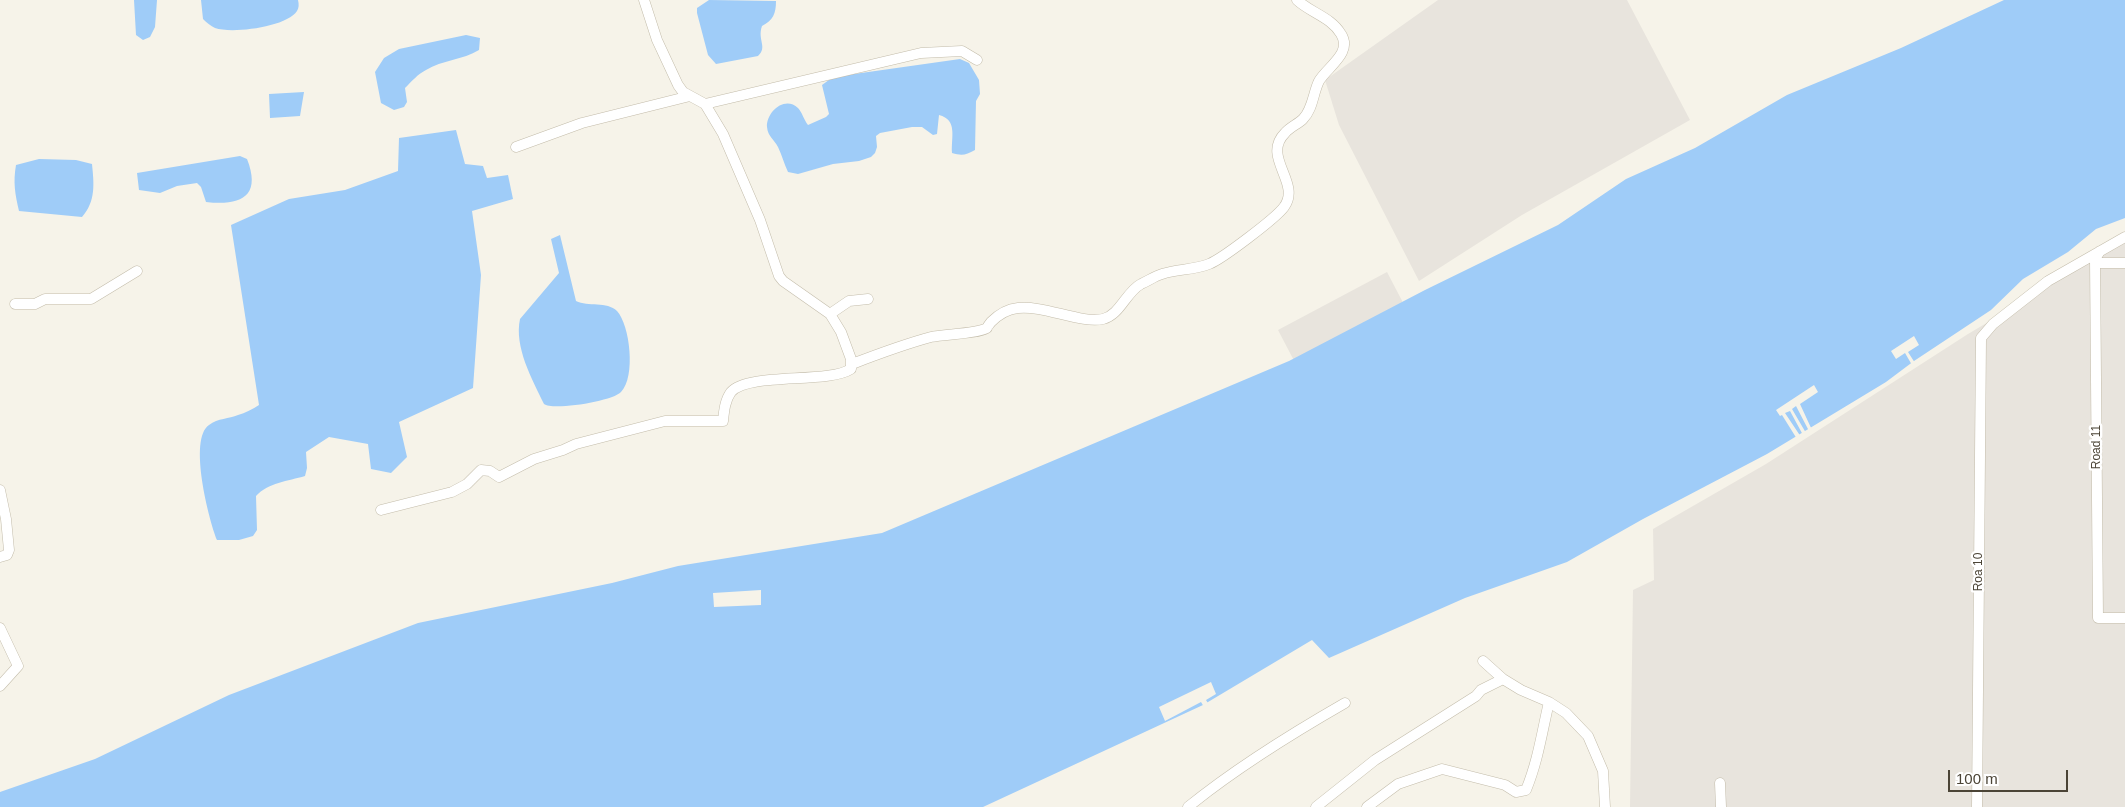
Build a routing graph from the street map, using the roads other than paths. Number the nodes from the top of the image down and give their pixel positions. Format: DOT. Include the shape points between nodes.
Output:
graph roads {
  1 [pos="644,0"];
  2 [pos="1297,0"];
  3 [pos="977,60"];
  4 [pos="690,96"];
  5 [pos="705,104"];
  6 [pos="516,147"];
  7 [pos="2125,237"];
  8 [pos="2101,250"];
  9 [pos="2095,263"];
  10 [pos="2125,263"];
  11 [pos="137,271"];
  12 [pos="868,299"];
  13 [pos="15,304"];
  14 [pos="830,314"];
  15 [pos="852,364"];
  16 [pos="0,490"];
  17 [pos="381,510"];
  18 [pos="0,557"];
  19 [pos="2125,618"];
  20 [pos="0,628"];
  21 [pos="1483,661"];
  22 [pos="1502,679"];
  23 [pos="0,686"];
  24 [pos="1549,702"];
  25 [pos="1344,703"];
  26 [pos="1720,784"];
  27 [pos="1188,807"];
  28 [pos="1316,807"];
  29 [pos="1367,807"];
  30 [pos="1605,807"];
  31 [pos="1721,807"];
  32 [pos="1977,807"];
  1 -- 4 [label="street" via="657,40 674,76 683,92"];
  2 -- 15 [label="street" via="1330,20 1341,33 1344,46 1340,58 1318,83 1304,119 1284,133 1278,145 1280,169 1289,188 1288,200 1266,222 1211,263 1161,274 1139,285 1109,317 1096,320 1056,311 1017,308 1000,315 987,328 932,337"];
  3 -- 5 [label="street" via="962,50 921,53"];
  4 -- 5 [label="street"];
  4 -- 6 [label="street" via="582,123"];
  5 -- 14 [label="street" via="734,158 779,276"];
  7 -- 8 [label="street"];
  8 -- 9 [label="street, Road 11"];
  8 -- 32 [label="street, Roa 10" via="2048,280 1993,324 1981,338"];
  9 -- 10 [label="street"];
  9 -- 19 [label="street, Road 11" via="2098,618"];
  11 -- 13 [label="street" via="91,300 45,299 35,304"];
  12 -- 14 [label="street" via="849,302"];
  14 -- 15 [label="street" via="841,332"];
  15 -- 17 [label="street" via="851,369 836,375 793,377 732,390 724,408 723,421 665,421 576,444 534,459 499,477 481,470 467,484 452,492"];
  16 -- 18 [label="street" via="9,550 7,555"];
  20 -- 23 [label="street" via="18,666"];
  21 -- 22 [label="street"];
  22 -- 24 [label="street"];
  22 -- 28 [label="street" via="1375,760"];
  24 -- 29 [label="street" via="1534,772 1526,790 1516,792 1505,785 1442,770 1398,784"];
  24 -- 30 [label="street" via="1566,713 1588,736 1603,771"];
  25 -- 27 [label="street" via="1215,785"];
  26 -- 31 [label="street"];
}
